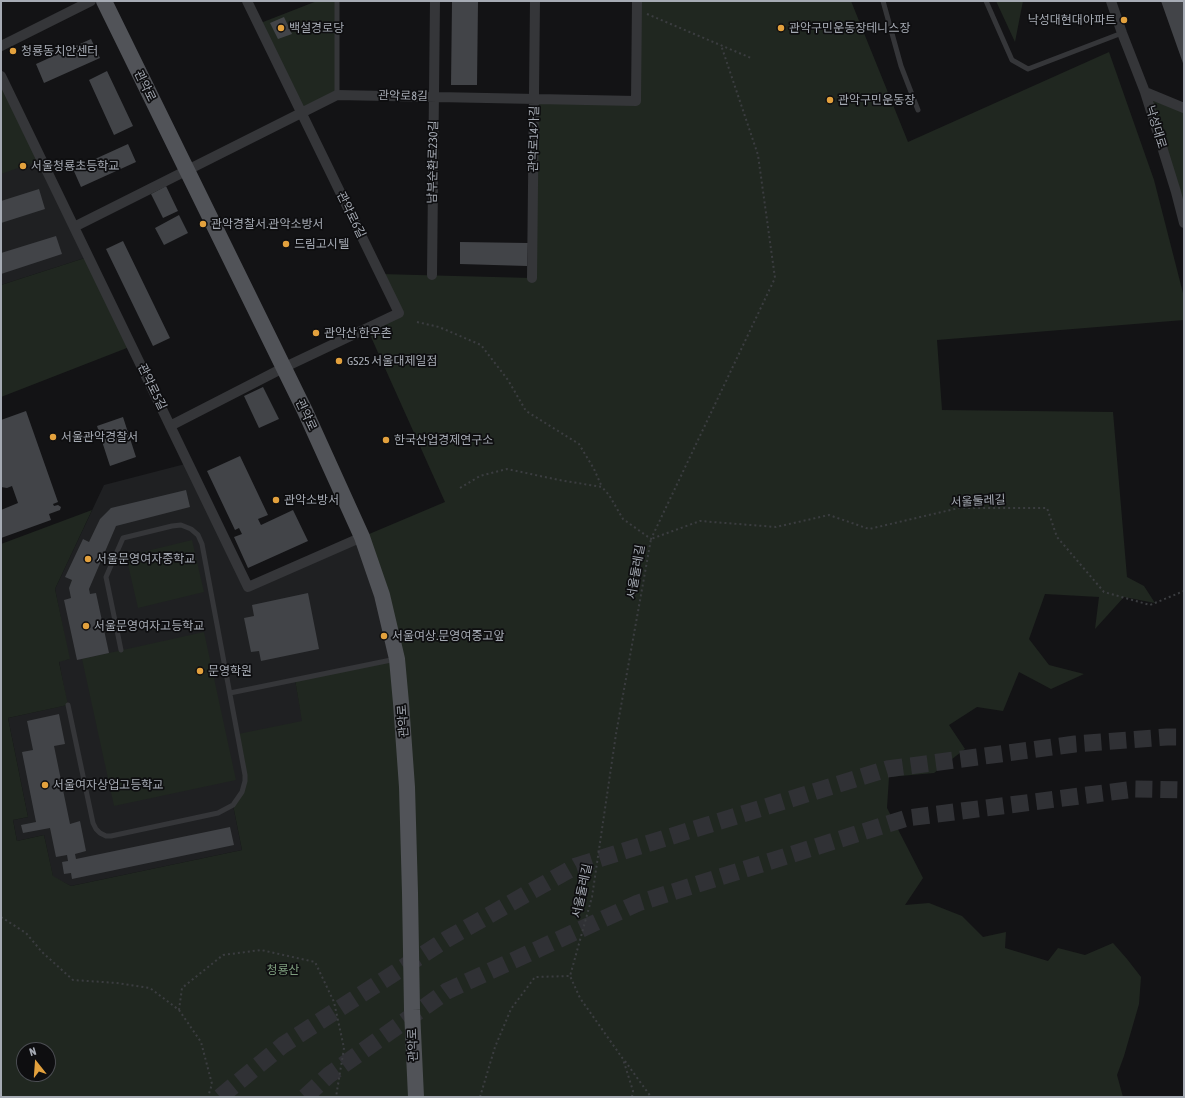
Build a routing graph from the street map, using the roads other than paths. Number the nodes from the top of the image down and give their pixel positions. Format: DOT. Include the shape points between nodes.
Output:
graph roads {
  1 [pos="91,1"];
  2 [pos="104,1"];
  3 [pos="247,1"];
  4 [pos="337,1"];
  5 [pos="435,1"];
  6 [pos="535,1"];
  7 [pos="883,1"];
  8 [pos="986,1"];
  9 [pos="1111,1"];
  10 [pos="637,5"];
  11 [pos="1122,33"];
  12 [pos="1,46"];
  13 [pos="1,76"];
  14 [pos="1145,92"];
  15 [pos="337,95"];
  16 [pos="434,97"];
  17 [pos="534,99"];
  18 [pos="1184,108"];
  19 [pos="918,110"];
  20 [pos="301,113"];
  21 [pos="187,170"];
  22 [pos="1184,223"];
  23 [pos="74,227"];
  24 [pos="432,275"];
  25 [pos="532,278"];
  26 [pos="283,368"];
  27 [pos="170,426"];
  28 [pos="362,537"];
  29 [pos="121,650"];
  30 [pos="397,659"];
  31 [pos="230,693"];
  32 [pos="68,705"];
  33 [pos="416,1097"];
  1 -- 12 [label="street"];
  2 -- 21 [label="main road, 관악로"];
  3 -- 20 [label="street, 관악로6길"];
  4 -- 15 [label="lane"];
  5 -- 16 [label="street, 남부순환로230길"];
  6 -- 17 [label="street, 관악로14가길"];
  7 -- 19 [label="lane" via="901,66"];
  8 -- 11 [label="lane" via="1012,60 1028,69"];
  9 -- 11 [label="street, 낙성대로"];
  10 -- 17 [label="street, 관악로8길" via="636,101"];
  11 -- 14 [label="street, 낙성대로"];
  13 -- 23 [label="street, 관악로5길"];
  14 -- 18 [label="street"];
  14 -- 22 [label="street, 낙성대로"];
  15 -- 16 [label="street, 관악로8길"];
  15 -- 20 [label="street, 관악로8길"];
  16 -- 17 [label="street, 관악로8길"];
  16 -- 24 [label="street, 남부순환로230길"];
  17 -- 25 [label="street, 관악로14가길"];
  20 -- 21 [label="street, 관악로8길"];
  20 -- 26 [label="street, 관악로6길" via="399,313"];
  21 -- 23 [label="street"];
  21 -- 26 [label="main road, 관악로"];
  23 -- 27 [label="street, 관악로5길"];
  26 -- 27 [label="street"];
  26 -- 28 [label="main road, 관악로"];
  27 -- 28 [label="street, 관악로5길" via="248,587"];
  28 -- 30 [label="main road, 관악로" via="382,595"];
  29 -- 31 [label="lane" via="106,578 122,538 172,526 186,527 198,535 202,544"];
  30 -- 31 [label="lane"];
  30 -- 33 [label="main road, 관악로" via="407,787"];
  31 -- 32 [label="lane" via="245,775 242,792 236,801 218,813 112,836 100,833 93,823"];
}
